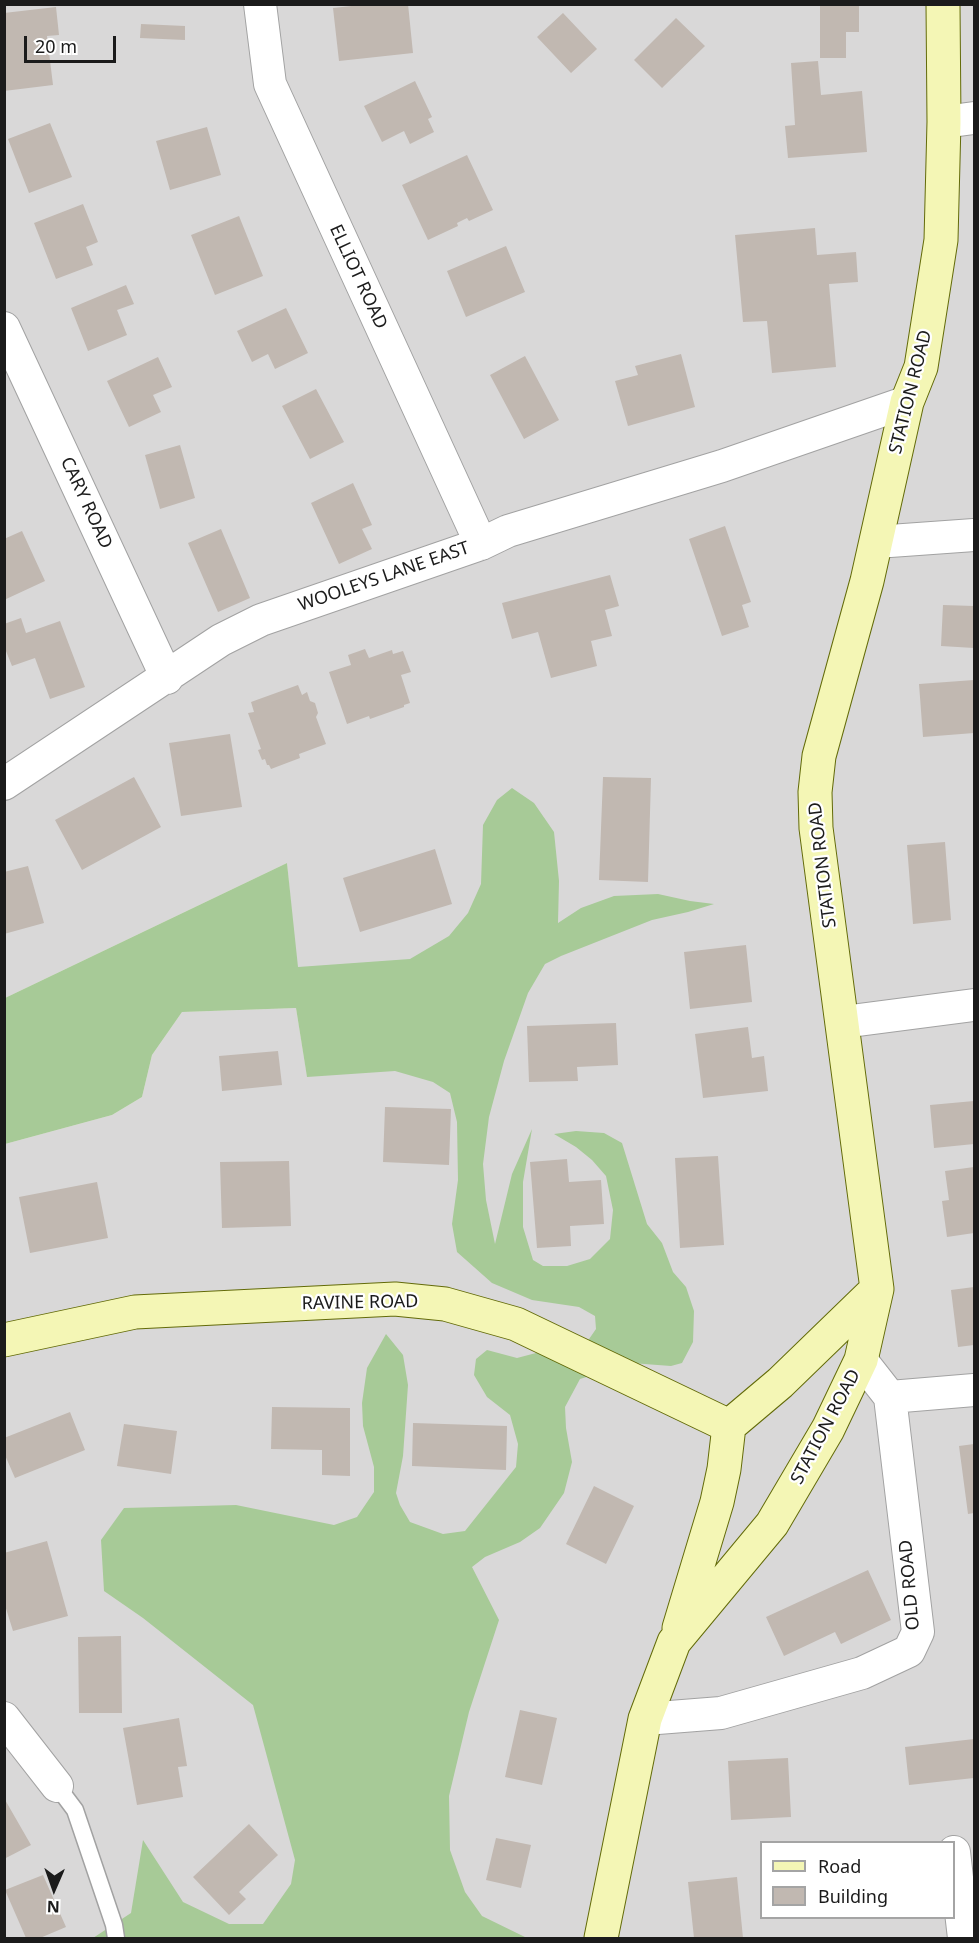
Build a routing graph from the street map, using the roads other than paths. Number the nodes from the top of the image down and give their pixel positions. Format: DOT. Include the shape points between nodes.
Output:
graph roads {
  1 [pos="260,4"];
  2 [pos="943,4"];
  3 [pos="959,120"];
  4 [pos="4,328"];
  5 [pos="908,402"];
  6 [pos="975,535"];
  7 [pos="876,542"];
  8 [pos="481,543"];
  9 [pos="167,678"];
  10 [pos="4,784"];
  11 [pos="975,1005"];
  12 [pos="843,1022"];
  13 [pos="877,1289"];
  14 [pos="4,1340"];
  15 [pos="861,1360"];
  16 [pos="975,1390"];
  17 [pos="890,1397"];
  18 [pos="729,1426"];
  19 [pos="674,1642"];
  20 [pos="4,1718"];
  21 [pos="645,1719"];
  22 [pos="57,1786"];
  23 [pos="955,1864"];
  24 [pos="116,1938"];
  25 [pos="601,1938"];
  26 [pos="964,1938"];
  1 -- 8 [label="street, ELLIOT ROAD" via="270,84"];
  2 -- 3 [label="street, STATION ROAD"];
  3 -- 5 [label="street, STATION ROAD" via="921,367"];
  4 -- 9 [label="street, CARY ROAD"];
  5 -- 7 [label="street, STATION ROAD"];
  5 -- 8 [label="street, WOOLEYS LANE EAST" via="722,466 507,531"];
  6 -- 7 [label="street"];
  7 -- 12 [label="street, STATION ROAD" via="819,756 814,792"];
  8 -- 9 [label="street, WOOLEYS LANE EAST" via="261,620 221,640"];
  9 -- 10 [label="street, WOOLEYS LANE EAST"];
  11 -- 12 [label="street"];
  12 -- 13 [label="street, STATION ROAD"];
  13 -- 15 [label="street, STATION ROAD"];
  13 -- 18 [label="street" via="780,1383"];
  14 -- 18 [label="street, RAVINE ROAD" via="135,1311 395,1299 445,1304 516,1324"];
  15 -- 17 [label="street"];
  15 -- 19 [label="street, STATION ROAD" via="828,1428 772,1524"];
  16 -- 17 [label="street"];
  17 -- 21 [label="street, OLD ROAD" via="918,1632 909,1651 862,1673 721,1713"];
  18 -- 19 [label="street, STATION ROAD" via="717,1502"];
  19 -- 21 [label="street, STATION ROAD"];
  20 -- 22 [label="street"];
  21 -- 25 [label="street, STATION ROAD"];
  22 -- 24 [label="lane" via="75,1810"];
  23 -- 26 [label="street"];
}
